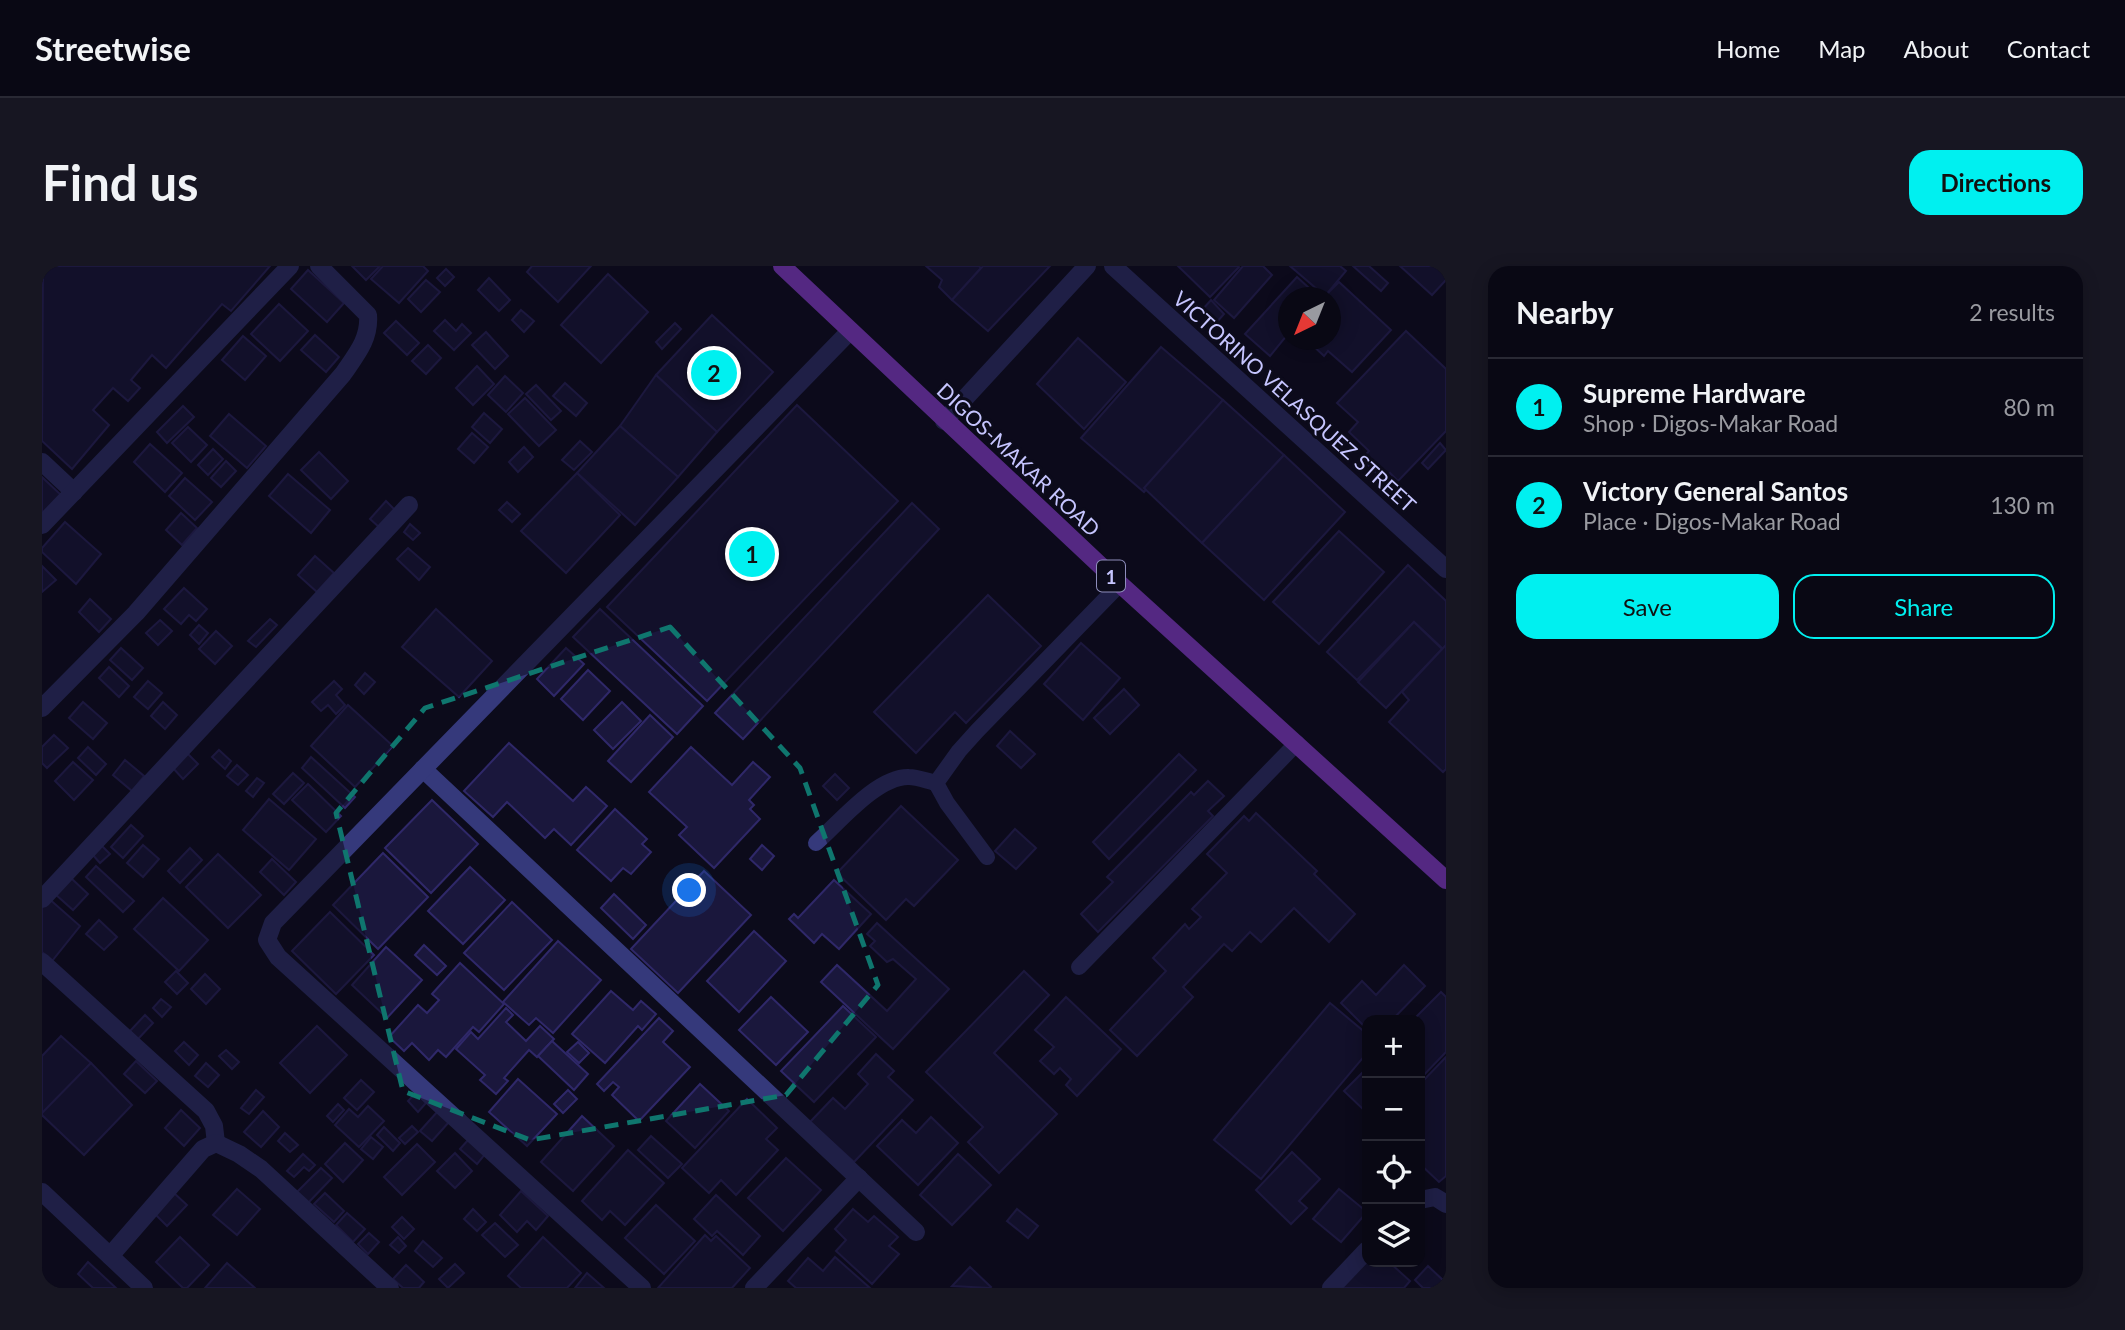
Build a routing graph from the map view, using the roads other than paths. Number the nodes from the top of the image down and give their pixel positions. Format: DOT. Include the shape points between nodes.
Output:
graph roads {
  1 [pos="289,266"];
  2 [pos="319,266"];
  3 [pos="782,266"];
  4 [pos="1087,266"];
  5 [pos="1113,266"];
  6 [pos="850,331"];
  7 [pos="944,421"];
  8 [pos="42,462"];
  9 [pos="74,492"];
  10 [pos="409,505"];
  11 [pos="42,524"];
  12 [pos="1446,569"];
  13 [pos="1120,584"];
  14 [pos="42,708"];
  15 [pos="1297,743"];
  16 [pos="423,769"];
  17 [pos="936,783"];
  18 [pos="816,843"];
  19 [pos="987,857"];
  20 [pos="1446,880"];
  21 [pos="42,899"];
  22 [pos="42,962"];
  23 [pos="1079,967"];
  24 [pos="216,1143"];
  25 [pos="859,1178"];
  26 [pos="42,1192"];
  27 [pos="1425,1199"];
  28 [pos="1446,1204"];
  29 [pos="916,1232"];
  30 [pos="1362,1255"];
  31 [pos="110,1256"];
  32 [pos="144,1288"];
  33 [pos="390,1288"];
  34 [pos="642,1288"];
  35 [pos="754,1288"];
  36 [pos="1331,1288"];
  1 -- 9 [label="street"];
  2 -- 14 [label="street" via="368,315 369,330 362,346 343,374 136,613"];
  3 -- 6 [label="main road, DIGOS-MAKAR ROAD / 1"];
  4 -- 7 [label="street"];
  5 -- 12 [label="street, VICTORINO VELASQUEZ STREET"];
  6 -- 7 [label="main road, DIGOS-MAKAR ROAD / 1"];
  6 -- 16 [label="street"];
  7 -- 13 [label="main road, DIGOS-MAKAR ROAD / 1"];
  8 -- 9 [label="street"];
  9 -- 11 [label="street"];
  10 -- 21 [label="street"];
  13 -- 15 [label="main road, DIGOS-MAKAR ROAD / 1"];
  13 -- 17 [label="lane" via="977,731"];
  15 -- 20 [label="main road, DIGOS-MAKAR ROAD / 1"];
  15 -- 23 [label="lane"];
  16 -- 25 [label="street"];
  16 -- 34 [label="street" via="273,923 267,940 278,957"];
  17 -- 18 [label="lane" via="909,777 891,780"];
  17 -- 19 [label="lane"];
  22 -- 24 [label="street" via="206,1111 215,1126"];
  24 -- 31 [label="street" via="203,1149"];
  24 -- 33 [label="street" via="261,1169"];
  25 -- 29 [label="street"];
  25 -- 35 [label="street"];
  26 -- 31 [label="street"];
  27 -- 28 [label="street" via="1435,1197"];
  30 -- 36 [label="street"];
  31 -- 32 [label="street"];
}
